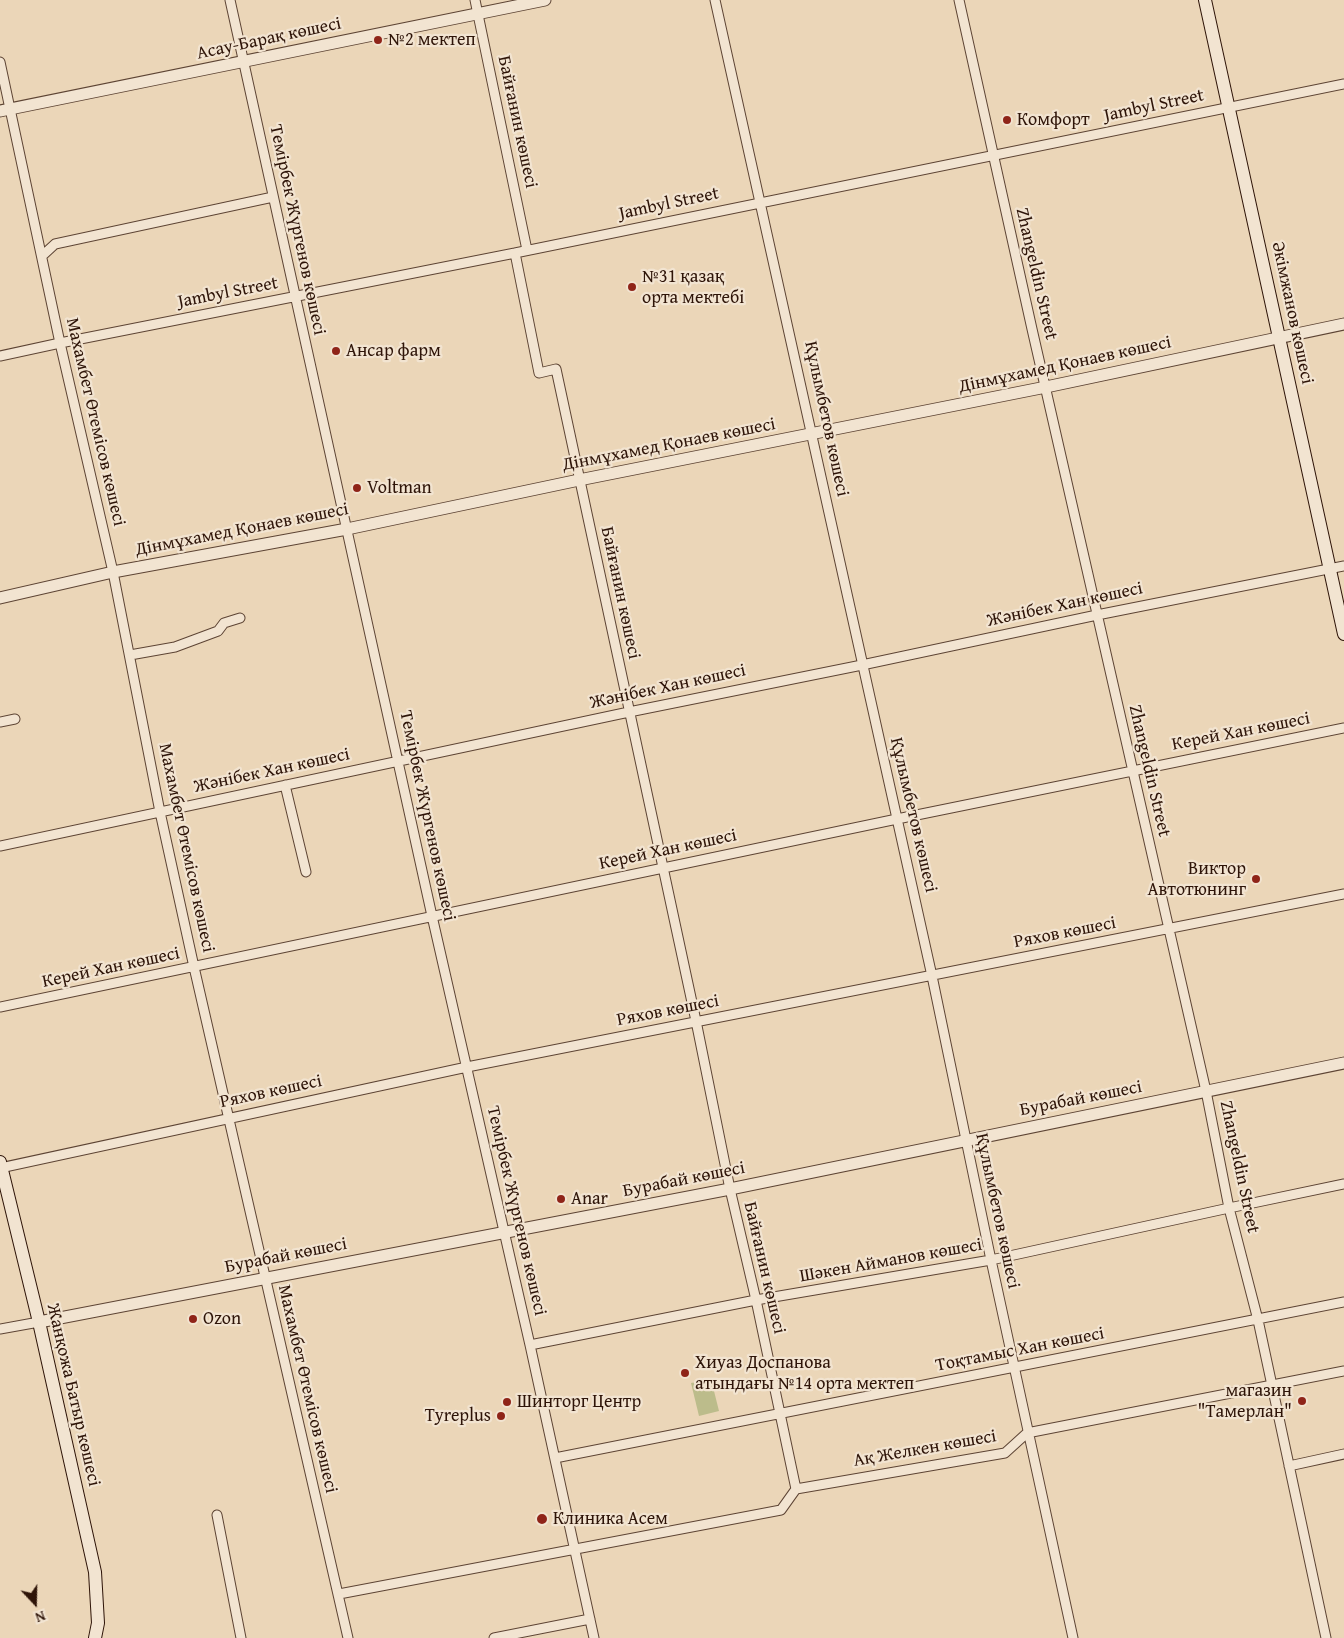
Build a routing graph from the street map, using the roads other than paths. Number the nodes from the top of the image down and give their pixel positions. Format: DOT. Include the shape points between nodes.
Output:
graph roads {
  1 [pos="230,0"];
  2 [pos="475,0"];
  3 [pos="545,0"];
  4 [pos="716,0"];
  5 [pos="959,0"];
  6 [pos="1205,0"];
  7 [pos="478,14"];
  8 [pos="0,62"];
  9 [pos="244,62"];
  10 [pos="1344,84"];
  11 [pos="1229,108"];
  12 [pos="5,110"];
  13 [pos="993,156"];
  14 [pos="273,197"];
  15 [pos="760,202"];
  16 [pos="527,250"];
  17 [pos="515,253"];
  18 [pos="42,256"];
  19 [pos="295,297"];
  20 [pos="1344,324"];
  21 [pos="1279,338"];
  22 [pos="60,343"];
  23 [pos="0,356"];
  24 [pos="1046,387"];
  25 [pos="813,435"];
  26 [pos="579,480"];
  27 [pos="347,529"];
  28 [pos="1344,566"];
  29 [pos="1329,570"];
  30 [pos="113,572"];
  31 [pos="0,598"];
  32 [pos="1097,614"];
  33 [pos="240,618"];
  34 [pos="1344,634"];
  35 [pos="130,655"];
  36 [pos="862,665"];
  37 [pos="629,712"];
  38 [pos="15,718"];
  39 [pos="0,722"];
  40 [pos="1344,728"];
  41 [pos="399,762"];
  42 [pos="1132,770"];
  43 [pos="285,785"];
  44 [pos="160,812"];
  45 [pos="897,819"];
  46 [pos="0,846"];
  47 [pos="662,868"];
  48 [pos="306,872"];
  49 [pos="1344,894"];
  50 [pos="432,916"];
  51 [pos="1168,929"];
  52 [pos="194,967"];
  53 [pos="932,976"];
  54 [pos="0,1007"];
  55 [pos="696,1022"];
  56 [pos="1344,1063"];
  57 [pos="467,1067"];
  58 [pos="1206,1091"];
  59 [pos="228,1118"];
  60 [pos="965,1140"];
  61 [pos="0,1166"];
  62 [pos="1344,1184"];
  63 [pos="730,1189"];
  64 [pos="1229,1208"];
  65 [pos="504,1232"];
  66 [pos="990,1260"];
  67 [pos="265,1278"];
  68 [pos="756,1300"];
  69 [pos="1344,1302"];
  70 [pos="1258,1320"];
  71 [pos="40,1322"];
  72 [pos="0,1329"];
  73 [pos="530,1345"];
  74 [pos="1014,1368"];
  75 [pos="1344,1371"];
  76 [pos="1272,1386"];
  77 [pos="780,1414"];
  78 [pos="1027,1433"];
  79 [pos="1344,1454"];
  80 [pos="555,1458"];
  81 [pos="1289,1466"];
  82 [pos="796,1489"];
  83 [pos="217,1515"];
  84 [pos="574,1549"];
  85 [pos="339,1594"];
  86 [pos="590,1619"];
  87 [pos="95,1638"];
  88 [pos="241,1638"];
  89 [pos="348,1638"];
  90 [pos="494,1638"];
  91 [pos="594,1638"];
  92 [pos="1073,1638"];
  93 [pos="1326,1638"];
  1 -- 9 [label="street, Темірбек Жүргенов көшесі"];
  2 -- 7 [label="street, Байғанин көшесі"];
  3 -- 7 [label="street, Асау-Барақ көшесі"];
  4 -- 15 [label="street, Құлымбетов көшесі"];
  5 -- 13 [label="street, Zhangeldin Street"];
  6 -- 11 [label="main road, Әкімжанов көшесі"];
  7 -- 9 [label="street, Асау-Барақ көшесі"];
  7 -- 16 [label="street, Байғанин көшесі"];
  8 -- 12 [label="street, Махамбет Өтемісов көшесі"];
  9 -- 12 [label="street, Асау-Барақ көшесі"];
  9 -- 14 [label="street, Темірбек Жүргенов көшесі"];
  10 -- 11 [label="street, Jambyl Street"];
  11 -- 13 [label="street, Jambyl Street"];
  11 -- 21 [label="main road, Әкімжанов көшесі"];
  12 -- 18 [label="street, Махамбет Өтемісов көшесі"];
  13 -- 15 [label="street, Jambyl Street"];
  13 -- 24 [label="street, Zhangeldin Street"];
  14 -- 18 [label="street" via="55,244"];
  14 -- 19 [label="street, Темірбек Жүргенов көшесі"];
  15 -- 16 [label="street, Jambyl Street"];
  15 -- 25 [label="street, Құлымбетов көшесі"];
  16 -- 17 [label="street, Jambyl Street"];
  17 -- 19 [label="street, Jambyl Street"];
  17 -- 26 [label="street, Байғанин көшесі" via="539,373 556,369"];
  18 -- 22 [label="street, Махамбет Өтемісов көшесі"];
  19 -- 22 [label="street, Jambyl Street"];
  19 -- 27 [label="street, Темірбек Жүргенов көшесі"];
  20 -- 21 [label="street, Дінмұхамед Қонаев көшесі"];
  21 -- 24 [label="street, Дінмұхамед Қонаев көшесі"];
  21 -- 29 [label="main road, Әкімжанов көшесі"];
  22 -- 23 [label="street, Jambyl Street"];
  22 -- 30 [label="street, Махамбет Өтемісов көшесі"];
  24 -- 25 [label="street, Дінмұхамед Қонаев көшесі"];
  24 -- 32 [label="street, Zhangeldin Street"];
  25 -- 26 [label="street, Дінмұхамед Қонаев көшесі"];
  25 -- 36 [label="street, Құлымбетов көшесі"];
  26 -- 27 [label="street, Дінмұхамед Қонаев көшесі"];
  26 -- 37 [label="street, Байғанин көшесі"];
  27 -- 30 [label="street, Дінмұхамед Қонаев көшесі"];
  27 -- 41 [label="street, Темірбек Жүргенов көшесі"];
  28 -- 29 [label="street, Жәнібек Хан көшесі"];
  29 -- 32 [label="street, Жәнібек Хан көшесі"];
  29 -- 34 [label="main road, Әкімжанов көшесі"];
  30 -- 31 [label="street, Дінмұхамед Қонаев көшесі"];
  30 -- 35 [label="street, Махамбет Өтемісов көшесі"];
  32 -- 36 [label="street, Жәнібек Хан көшесі"];
  32 -- 42 [label="street, Zhangeldin Street"];
  33 -- 35 [label="street" via="224,623 218,631 175,647"];
  35 -- 44 [label="street, Махамбет Өтемісов көшесі"];
  36 -- 37 [label="street, Жәнібек Хан көшесі"];
  36 -- 45 [label="street, Құлымбетов көшесі"];
  37 -- 41 [label="street, Жәнібек Хан көшесі"];
  37 -- 47 [label="street, Байғанин көшесі"];
  38 -- 39 [label="street"];
  40 -- 42 [label="street, Керей Хан көшесі"];
  41 -- 43 [label="street, Жәнібек Хан көшесі"];
  41 -- 50 [label="street, Темірбек Жүргенов көшесі"];
  42 -- 45 [label="street, Керей Хан көшесі"];
  42 -- 51 [label="street, Zhangeldin Street"];
  43 -- 44 [label="street, Жәнібек Хан көшесі"];
  43 -- 48 [label="street"];
  44 -- 46 [label="street, Жәнібек Хан көшесі"];
  44 -- 52 [label="street, Махамбет Өтемісов көшесі"];
  45 -- 47 [label="street, Керей Хан көшесі"];
  45 -- 53 [label="street, Құлымбетов көшесі"];
  47 -- 50 [label="street, Керей Хан көшесі"];
  47 -- 55 [label="street, Байғанин көшесі"];
  49 -- 51 [label="street, Ряхов көшесі"];
  50 -- 52 [label="street, Керей Хан көшесі"];
  50 -- 57 [label="street, Темірбек Жүргенов көшесі"];
  51 -- 53 [label="street, Ряхов көшесі"];
  51 -- 58 [label="street, Zhangeldin Street"];
  52 -- 54 [label="street, Керей Хан көшесі"];
  52 -- 59 [label="street, Махамбет Өтемісов көшесі"];
  53 -- 55 [label="street, Ряхов көшесі"];
  53 -- 60 [label="street, Құлымбетов көшесі"];
  55 -- 57 [label="street, Ряхов көшесі"];
  55 -- 63 [label="street, Байғанин көшесі"];
  56 -- 58 [label="street, Бурабай көшесі"];
  57 -- 59 [label="street, Ряхов көшесі"];
  57 -- 65 [label="street, Темірбек Жүргенов көшесі"];
  58 -- 60 [label="street, Бурабай көшесі"];
  58 -- 64 [label="street, Zhangeldin Street"];
  59 -- 61 [label="street, Ряхов көшесі"];
  59 -- 67 [label="street, Махамбет Өтемісов көшесі"];
  60 -- 63 [label="street, Бурабай көшесі"];
  60 -- 66 [label="street, Құлымбетов көшесі"];
  61 -- 71 [label="main road, Жанқожа Батыр көшесі"];
  62 -- 64 [label="street, Шәкен Айманов көшесі"];
  63 -- 65 [label="street, Бурабай көшесі"];
  63 -- 68 [label="street, Байғанин көшесі"];
  64 -- 66 [label="street, Шәкен Айманов көшесі"];
  64 -- 70 [label="street, Zhangeldin Street"];
  65 -- 67 [label="street, Бурабай көшесі"];
  65 -- 73 [label="street, Темірбек Жүргенов көшесі"];
  66 -- 68 [label="street, Шәкен Айманов көшесі"];
  66 -- 74 [label="street, Құлымбетов көшесі"];
  67 -- 71 [label="street, Бурабай көшесі"];
  67 -- 85 [label="street, Махамбет Өтемісов көшесі"];
  68 -- 73 [label="street, Шәкен Айманов көшесі"];
  68 -- 77 [label="street, Байғанин көшесі"];
  69 -- 70 [label="street, Тоқтамыс Хан көшесі"];
  70 -- 74 [label="street, Тоқтамыс Хан көшесі"];
  70 -- 76 [label="street, Zhangeldin Street"];
  71 -- 72 [label="street, Бурабай көшесі"];
  71 -- 87 [label="main road, Жанқожа Батыр көшесі" via="95,1572 98,1623"];
  73 -- 80 [label="street, Темірбек Жүргенов көшесі"];
  74 -- 77 [label="street, Тоқтамыс Хан көшесі"];
  74 -- 78 [label="street, Құлымбетов көшесі"];
  75 -- 76 [label="street"];
  76 -- 78 [label="street"];
  76 -- 81 [label="street, Zhangeldin Street"];
  77 -- 80 [label="street, Тоқтамыс Хан көшесі"];
  77 -- 82 [label="street, Байғанин көшесі"];
  78 -- 82 [label="street, Ақ Желкен көшесі" via="1006,1453"];
  78 -- 92 [label="street, Құлымбетов көшесі"];
  79 -- 81 [label="street"];
  80 -- 84 [label="street, Темірбек Жүргенов көшесі"];
  81 -- 93 [label="street, Zhangeldin Street"];
  82 -- 84 [label="street" via="781,1510"];
  83 -- 88 [label="street"];
  84 -- 85 [label="street"];
  84 -- 86 [label="street, Темірбек Жүргенов көшесі"];
  85 -- 89 [label="street, Махамбет Өтемісов көшесі"];
  86 -- 90 [label="street"];
  86 -- 91 [label="street, Темірбек Жүргенов көшесі"];
}
